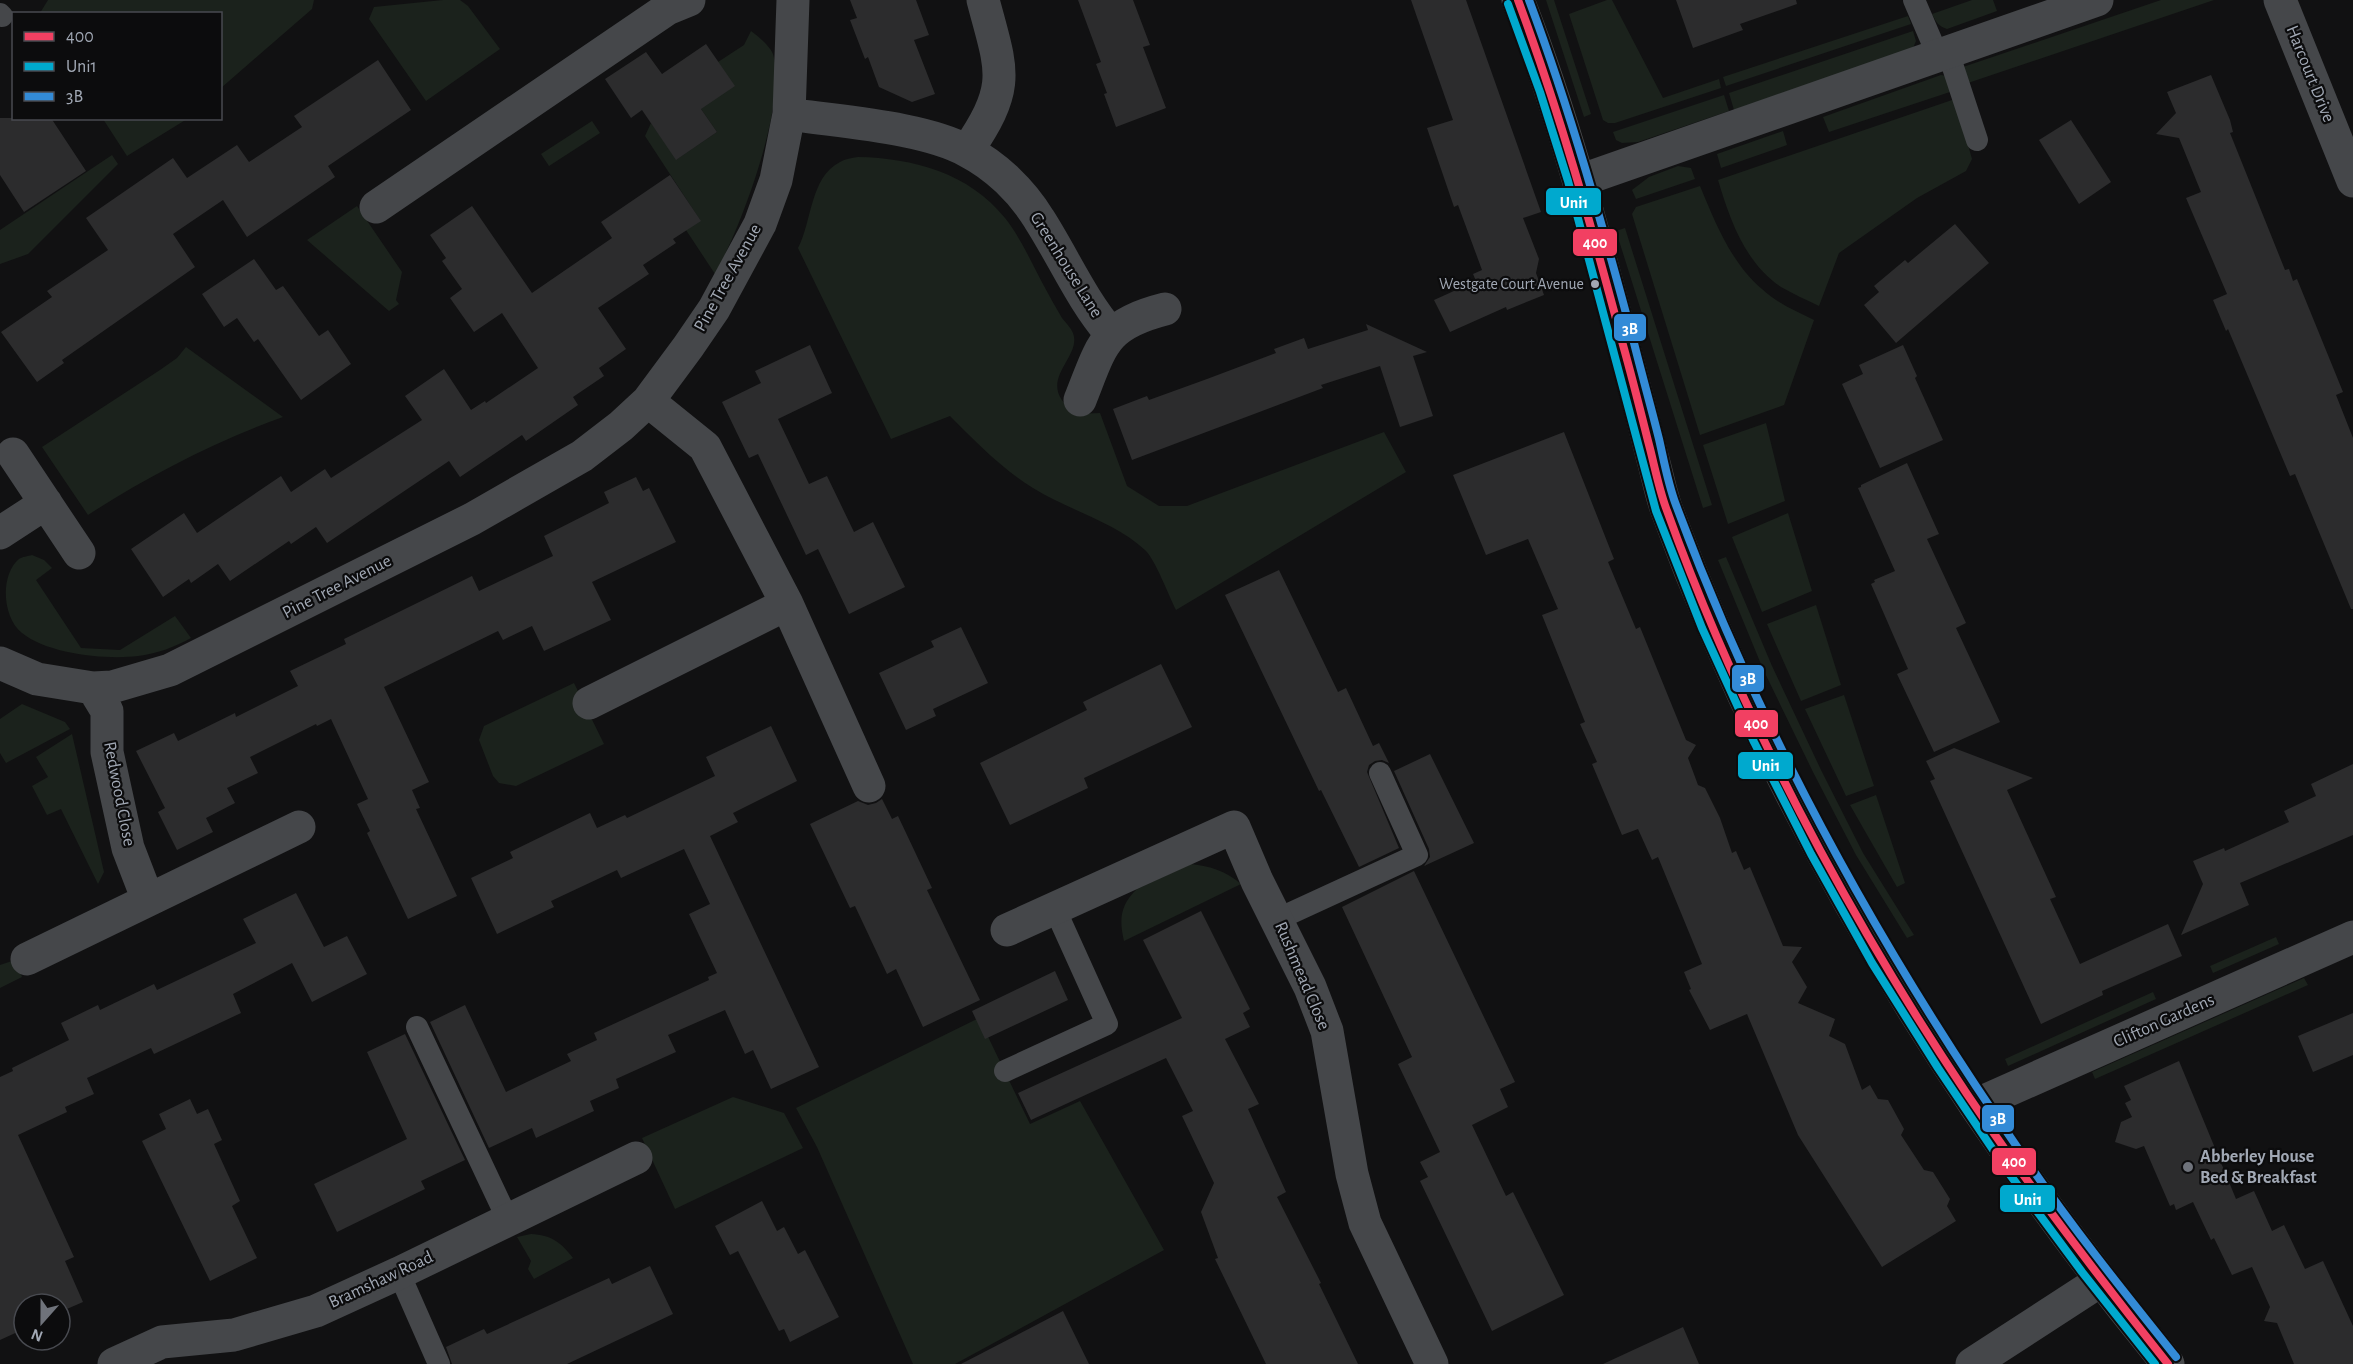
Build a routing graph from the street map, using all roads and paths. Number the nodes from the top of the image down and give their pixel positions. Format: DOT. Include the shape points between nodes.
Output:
graph roads {
  1 [pos="689,0"];
  2 [pos="793,0"];
  3 [pos="983,0"];
  4 [pos="1518,0"];
  5 [pos="1914,0"];
  6 [pos="2097,0"];
  7 [pos="2280,0"];
  8 [pos="1943,54"];
  9 [pos="789,114"];
  10 [pos="1977,140"];
  11 [pos="967,151"];
  12 [pos="1579,181"];
  13 [pos="2353,182"];
  14 [pos="376,207"];
  15 [pos="1165,309"];
  16 [pos="1111,334"];
  17 [pos="1080,400"];
  18 [pos="648,401"];
  19 [pos="13,454"];
  20 [pos="46,503"];
  21 [pos="0,533"];
  22 [pos="79,553"];
  23 [pos="787,604"];
  24 [pos="0,663"];
  25 [pos="93,688"];
  26 [pos="590,703"];
  27 [pos="1380,773"];
  28 [pos="869,786"];
  29 [pos="299,827"];
  30 [pos="148,900"];
  31 [pos="1055,909"];
  32 [pos="1278,919"];
  33 [pos="1007,930"];
  34 [pos="2353,937"];
  35 [pos="27,959"];
  36 [pos="417,1027"];
  37 [pos="1005,1071"];
  38 [pos="1975,1105"];
  39 [pos="636,1158"];
  40 [pos="508,1220"];
  41 [pos="399,1273"];
  42 [pos="2100,1281"];
  43 [pos="167,1353"];
  44 [pos="114,1364"];
  45 [pos="440,1364"];
  46 [pos="1432,1364"];
  47 [pos="1972,1364"];
  48 [pos="2168,1364"];
  1 -- 14 [label="street" via="667,9"];
  2 -- 9 [label="street, Pine Tree Avenue"];
  3 -- 11 [label="street" via="996,46 999,86 986,123"];
  4 -- 12 [label="main road"];
  5 -- 8 [label="lane"];
  6 -- 8 [label="street"];
  7 -- 13 [label="street, Harcourt Drive"];
  8 -- 10 [label="lane"];
  8 -- 12 [label="street"];
  9 -- 11 [label="street, Greenhouse Lane" via="900,131"];
  9 -- 18 [label="street, Pine Tree Avenue" via="776,180 742,261 714,309"];
  11 -- 16 [label="street, Greenhouse Lane" via="1009,180 1039,218 1093,313"];
  12 -- 38 [label="main road" via="1665,503 1718,639 1804,821 1875,949"];
  15 -- 16 [label="street, Greenhouse Lane" via="1142,315"];
  16 -- 17 [label="street, Greenhouse Lane" via="1098,354"];
  18 -- 23 [label="street" via="705,447"];
  18 -- 25 [label="street, Pine Tree Avenue" via="582,456 472,519 170,670 112,687"];
  19 -- 20 [label="street"];
  20 -- 21 [label="street"];
  20 -- 22 [label="street"];
  23 -- 26 [label="street"];
  23 -- 28 [label="street"];
  24 -- 25 [label="street, Pine Tree Avenue" via="37,679"];
  25 -- 30 [label="street, Redwood Close" via="107,711 107,752 128,848"];
  27 -- 32 [label="lane" via="1417,855"];
  29 -- 30 [label="street"];
  30 -- 35 [label="street"];
  31 -- 32 [label="street, Rushmead Close" via="1234,827"];
  31 -- 33 [label="street, Rushmead Close"];
  31 -- 37 [label="lane" via="1107,1024"];
  32 -- 46 [label="street, Rushmead Close" via="1327,1032 1352,1174 1365,1223"];
  34 -- 38 [label="street, Clifton Gardens"];
  36 -- 40 [label="lane"];
  38 -- 42 [label="main road"];
  39 -- 40 [label="street, Bramshaw Road"];
  40 -- 41 [label="street, Bramshaw Road"];
  41 -- 43 [label="street, Bramshaw Road" via="316,1311"];
  41 -- 45 [label="lane"];
  42 -- 47 [label="street"];
  42 -- 48 [label="main road"];
  43 -- 44 [label="street, Bramshaw Road"];
}
